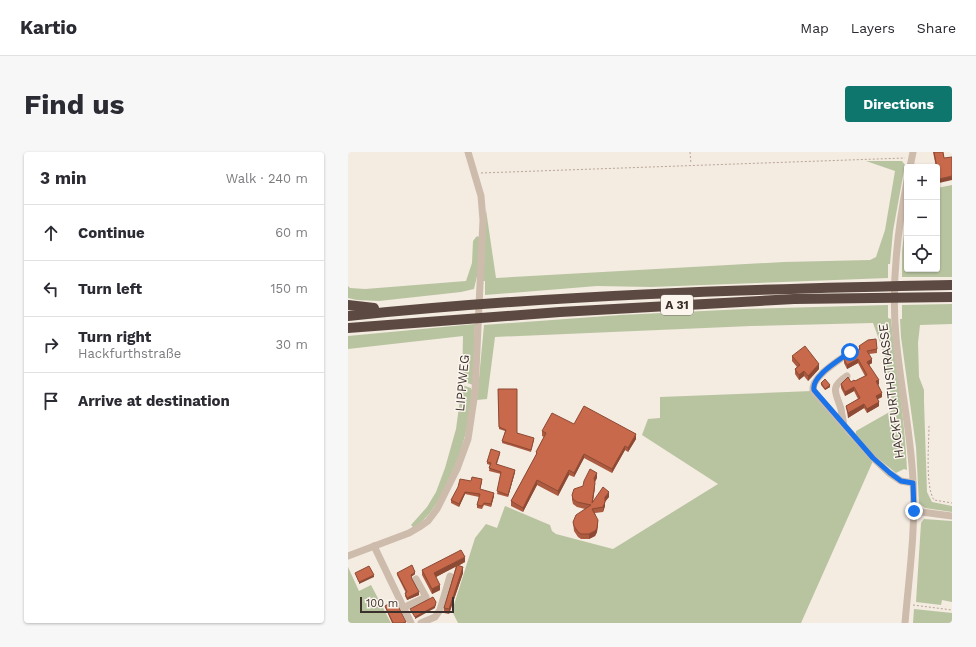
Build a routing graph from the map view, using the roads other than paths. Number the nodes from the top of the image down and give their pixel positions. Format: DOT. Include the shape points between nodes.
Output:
graph roads {
  1 [pos="468,152"];
  2 [pos="913,152"];
  3 [pos="910,163"];
  4 [pos="904,196"];
  5 [pos="952,285"];
  6 [pos="952,297"];
  7 [pos="348,305"];
  8 [pos="388,312"];
  9 [pos="348,316"];
  10 [pos="348,328"];
  11 [pos="850,352"];
  12 [pos="847,376"];
  13 [pos="844,426"];
  14 [pos="913,483"];
  15 [pos="914,511"];
  16 [pos="952,516"];
  17 [pos="374,546"];
  18 [pos="348,556"];
  19 [pos="450,576"];
  20 [pos="416,579"];
  21 [pos="403,608"];
  22 [pos="410,623"];
  23 [pos="421,623"];
  24 [pos="905,623"];
  1 -- 17 [label="street, LIPPWEG" via="481,196 483,220 475,392 468,439 457,469 433,514 409,533"];
  2 -- 3 [label="street"];
  4 -- 14 [label="street, HACKFURTHSTRASSE" via="894,266 894,318 911,448"];
  5 -- 8 [label="highway, A 31" via="794,288 556,299"];
  6 -- 10 [label="highway, A 31" via="794,299 560,312"];
  7 -- 8 [label="highway" via="377,308"];
  8 -- 9 [label="highway, A 31"];
  11 -- 13 [label="street" via="818,376 813,386"];
  12 -- 13 [label="street" via="836,387 835,392"];
  13 -- 14 [label="street" via="890,473 901,481"];
  14 -- 15 [label="street, HACKFURTHSTRASSE"];
  15 -- 16 [label="street"];
  15 -- 24 [label="street, HACKFURTHSTRASSE"];
  17 -- 18 [label="street, LIPPWEG"];
  17 -- 21 [label="street"];
  19 -- 23 [label="street" via="440,610 435,617"];
  20 -- 21 [label="street" via="426,597"];
  21 -- 22 [label="street"];
}
